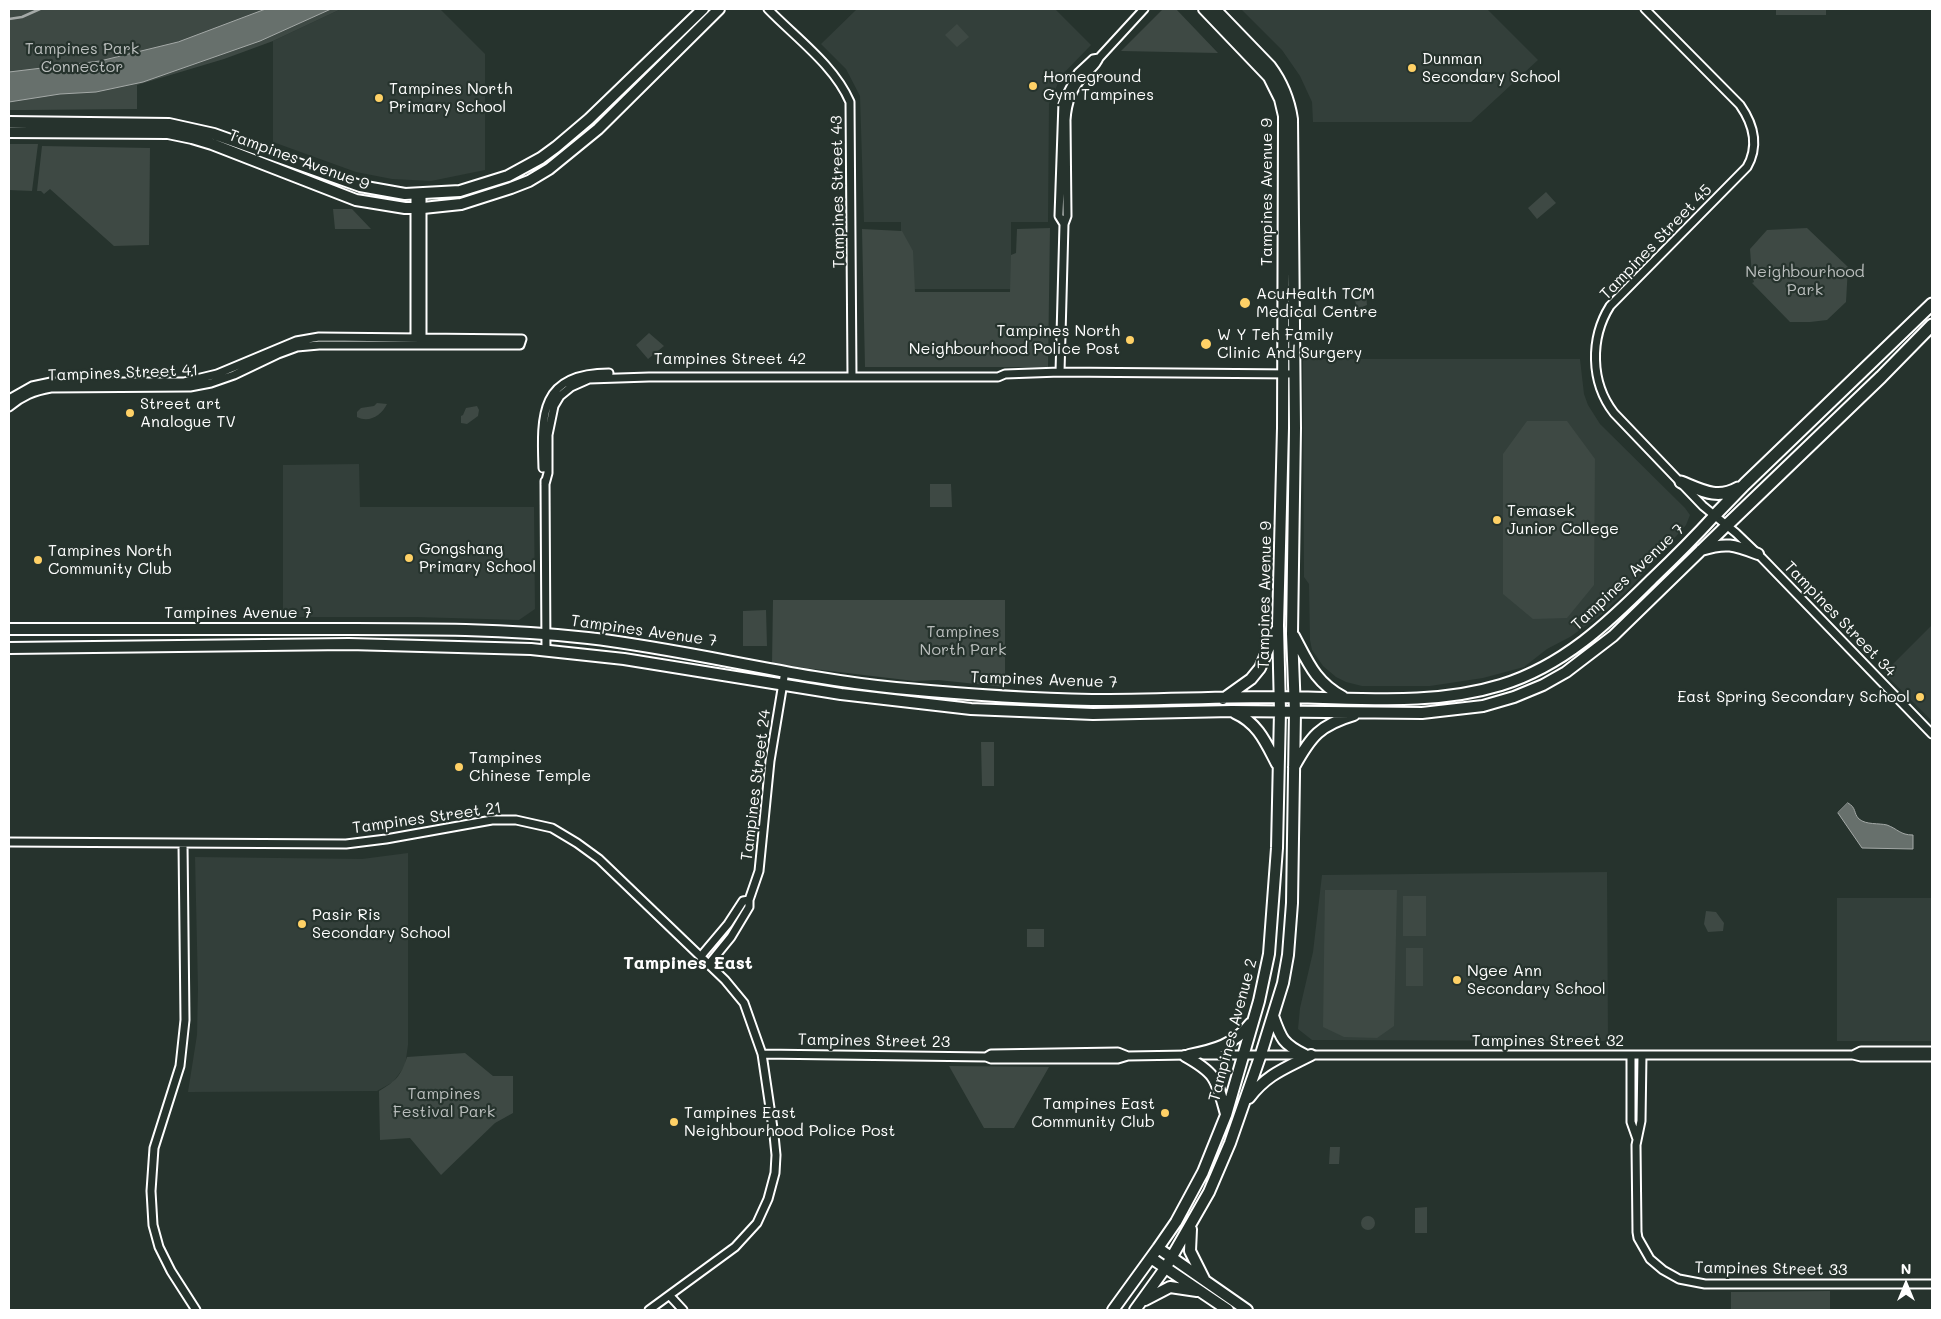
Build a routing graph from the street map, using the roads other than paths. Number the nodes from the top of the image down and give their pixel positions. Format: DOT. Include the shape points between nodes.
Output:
graph roads {
  1 [pos="702,9"];
  2 [pos="719,9"];
  3 [pos="768,9"];
  4 [pos="1144,9"];
  5 [pos="1204,9"];
  6 [pos="1215,9"];
  7 [pos="1645,9"];
  8 [pos="9,122"];
  9 [pos="9,132"];
  10 [pos="419,194"];
  11 [pos="419,208"];
  12 [pos="1932,304"];
  13 [pos="1932,325"];
  14 [pos="419,342"];
  15 [pos="277,351"];
  16 [pos="1060,372"];
  17 [pos="1282,374"];
  18 [pos="1294,374"];
  19 [pos="852,375"];
  20 [pos="9,399"];
  21 [pos="9,407"];
  22 [pos="1681,482"];
  23 [pos="1745,484"];
  24 [pos="1715,515"];
  25 [pos="1727,525"];
  26 [pos="1700,550"];
  27 [pos="1758,554"];
  28 [pos="1278,625"];
  29 [pos="9,629"];
  30 [pos="546,634"];
  31 [pos="1292,634"];
  32 [pos="9,648"];
  33 [pos="546,651"];
  34 [pos="785,671"];
  35 [pos="783,685"];
  36 [pos="1280,697"];
  37 [pos="1294,697"];
  38 [pos="1223,699"];
  39 [pos="1346,699"];
  40 [pos="1232,711"];
  41 [pos="1280,711"];
  42 [pos="1295,711"];
  43 [pos="1366,712"];
  44 [pos="1932,734"];
  45 [pos="1277,765"];
  46 [pos="1294,768"];
  47 [pos="9,842"];
  48 [pos="183,844"];
  49 [pos="749,900"];
  50 [pos="701,956"];
  51 [pos="709,964"];
  52 [pos="1273,1016"];
  53 [pos="1254,1018"];
  54 [pos="1932,1051"];
  55 [pos="762,1054"];
  56 [pos="1244,1054"];
  57 [pos="1262,1054"];
  58 [pos="1308,1055"];
  59 [pos="1631,1055"];
  60 [pos="1642,1055"];
  61 [pos="1853,1055"];
  62 [pos="1187,1056"];
  63 [pos="1932,1057"];
  64 [pos="1243,1106"];
  65 [pos="1226,1115"];
  66 [pos="1637,1139"];
  67 [pos="1192,1225"];
  68 [pos="1158,1248"];
  69 [pos="1172,1257"];
  70 [pos="1152,1258"];
  71 [pos="1166,1267"];
  72 [pos="1206,1282"];
  73 [pos="1932,1284"];
  74 [pos="1202,1292"];
  75 [pos="670,1296"];
  76 [pos="1137,1307"];
  77 [pos="196,1310"];
  78 [pos="649,1310"];
  79 [pos="683,1310"];
  80 [pos="1113,1310"];
  81 [pos="1228,1310"];
  82 [pos="1247,1310"];
  1 -- 10 [label="main road, Tampines Avenue 9" via="589,119 541,158 490,182 460,190"];
  2 -- 11 [label="main road, Tampines Avenue 9" via="598,129 549,169 493,195 461,204"];
  3 -- 19 [label="street, Tampines Street 43" via="834,74 850,102"];
  4 -- 16 [label="street" via="1100,58 1093,59 1078,73 1063,102 1059,216 1064,224"];
  5 -- 17 [label="main road, Tampines Avenue 9" via="1269,77 1284,116"];
  6 -- 18 [label="main road, Tampines Avenue 9" via="1278,76 1290,105"];
  7 -- 22 [label="street, Tampines Street 45" via="1740,105 1751,123 1754,139 1752,159 1747,168 1617,298 1599,331 1596,366 1599,384 1610,408"];
  8 -- 10 [label="main road, Tampines Avenue 9" via="148,123 195,128 360,186 392,193"];
  9 -- 11 [label="main road, Tampines Avenue 9" via="148,132 192,138 356,200 391,207"];
  10 -- 11 [label="street"];
  11 -- 14 [label="street"];
  12 -- 23 [label="main road, Tampines Avenue 7"];
  13 -- 25 [label="main road, Tampines Avenue 7"];
  14 -- 14 [label="street, Tampines Street 41" via="522,339 520,345"];
  14 -- 15 [label="street, Tampines Street 41" via="319,345"];
  15 -- 20 [label="street, Tampines Street 41" via="217,374 184,382 51,382 32,386"];
  15 -- 21 [label="street, Tampines Street 41" via="234,375 211,383 190,387 52,388 33,391"];
  16 -- 17 [label="street, Tampines Street 42"];
  16 -- 19 [label="street, Tampines Street 42"];
  17 -- 18 [label="street"];
  17 -- 28 [label="main road, Tampines Avenue 9"];
  18 -- 31 [label="main road, Tampines Avenue 9"];
  19 -- 30 [label="street, Tampines Street 42" via="593,373 574,377 555,391 545,409 542,436"];
  22 -- 23 [label="main road" via="1710,494 1725,494"];
  22 -- 24 [label="street, Tampines Street 45"];
  23 -- 24 [label="main road, Tampines Avenue 7"];
  24 -- 25 [label="street, Tampines Street 45"];
  24 -- 39 [label="main road, Tampines Avenue 7" via="1602,627 1540,670 1506,684 1457,695"];
  25 -- 26 [label="main road, Tampines Avenue 7"];
  25 -- 27 [label="street, Tampines Street 34"];
  26 -- 27 [label="main road" via="1722,544"];
  26 -- 43 [label="main road, Tampines Avenue 7" via="1613,636 1566,672 1543,684 1483,706 1422,712"];
  27 -- 44 [label="street, Tampines Street 34"];
  28 -- 36 [label="main road, Tampines Avenue 9"];
  28 -- 38 [label="main road" via="1260,668"];
  29 -- 30 [label="main road, Tampines Avenue 7" via="433,629"];
  30 -- 33 [label="street, Tampines Street 42"];
  30 -- 34 [label="main road, Tampines Avenue 7" via="627,643"];
  31 -- 37 [label="main road, Tampines Avenue 9"];
  31 -- 39 [label="main road" via="1318,679 1329,690"];
  32 -- 33 [label="main road, Tampines Avenue 7" via="379,644"];
  33 -- 35 [label="main road, Tampines Avenue 7" via="624,659"];
  34 -- 35 [label="street, Tampines Street 24"];
  34 -- 38 [label="main road, Tampines Avenue 7" via="893,688 1039,698"];
  35 -- 40 [label="main road, Tampines Avenue 7" via="971,709 1093,714"];
  35 -- 49 [label="street, Tampines Street 24" via="770,761 761,859"];
  36 -- 37 [label="main road, Tampines Avenue 7"];
  36 -- 38 [label="main road, Tampines Avenue 7"];
  36 -- 41 [label="main road, Tampines Avenue 2"];
  37 -- 39 [label="main road, Tampines Avenue 7"];
  37 -- 42 [label="main road, Tampines Avenue 2"];
  40 -- 41 [label="main road, Tampines Avenue 7"];
  40 -- 45 [label="main road" via="1250,720 1267,743"];
  41 -- 42 [label="main road, Tampines Avenue 7"];
  41 -- 45 [label="main road, Tampines Avenue 2"];
  42 -- 43 [label="main road, Tampines Avenue 7"];
  42 -- 46 [label="main road, Tampines Avenue 2"];
  43 -- 46 [label="main road" via="1326,725 1313,737"];
  45 -- 53 [label="main road, Tampines Avenue 2" via="1276,848 1269,954"];
  46 -- 52 [label="main road, Tampines Avenue 2" via="1288,955"];
  47 -- 48 [label="street, Tampines Street 21"];
  48 -- 50 [label="street, Tampines Street 21" via="346,844 492,820 539,824 562,833 599,860"];
  48 -- 77 [label="street" via="185,1020 180,1066 154,1148 151,1191 153,1225 159,1247"];
  49 -- 50 [label="street, Tampines Street 24" via="742,901 728,924"];
  49 -- 51 [label="street, Tampines Street 24" via="749,907 733,934"];
  50 -- 51 [label="street, Tampines Street 21"];
  51 -- 55 [label="street, Tampines Street 21" via="744,1003"];
  52 -- 57 [label="main road, Tampines Avenue 2"];
  52 -- 58 [label="main road" via="1288,1046"];
  53 -- 56 [label="main road, Tampines Avenue 2"];
  53 -- 62 [label="main road" via="1243,1034 1232,1042 1215,1050"];
  54 -- 61 [label="street, Tampines Street 32" via="1861,1051"];
  55 -- 62 [label="street, Tampines Street 23" via="986,1057 991,1054 1118,1059 1128,1056"];
  55 -- 75 [label="street, Tampines Street 21" via="776,1155 768,1199 757,1223 735,1247"];
  56 -- 57 [label="street, Tampines Street 32"];
  56 -- 62 [label="street, Tampines Street 23"];
  56 -- 65 [label="main road, Tampines Avenue 2"];
  57 -- 58 [label="street, Tampines Street 32"];
  57 -- 64 [label="main road, Tampines Avenue 2"];
  58 -- 59 [label="street, Tampines Street 32"];
  58 -- 64 [label="main road" via="1276,1072"];
  59 -- 60 [label="street, Tampines Street 32"];
  59 -- 66 [label="street, Tampines Street 33" via="1631,1122"];
  60 -- 61 [label="street, Tampines Street 32"];
  60 -- 66 [label="street, Tampines Street 33" via="1641,1121"];
  61 -- 63 [label="street, Tampines Street 32"];
  62 -- 65 [label="main road" via="1215,1079"];
  64 -- 67 [label="main road, Tampines Avenue 2"];
  65 -- 68 [label="main road, Tampines Avenue 2" via="1193,1190"];
  66 -- 73 [label="street, Tampines Street 33" via="1637,1232 1650,1259 1671,1275 1705,1284"];
  67 -- 69 [label="main road, Tampines Avenue 2"];
  67 -- 72 [label="main road" via="1190,1251"];
  68 -- 69 [label="main road"];
  68 -- 70 [label="main road, Tampines Avenue 2"];
  69 -- 71 [label="main road, Tampines Avenue 2"];
  69 -- 72 [label="main road"];
  70 -- 71 [label="main road"];
  70 -- 80 [label="main road, Tampines Avenue 2"];
  71 -- 74 [label="main road"];
  71 -- 76 [label="main road, Tampines Avenue 2"];
  72 -- 82 [label="main road"];
  74 -- 76 [label="main road" via="1170,1288 1156,1293"];
  74 -- 81 [label="main road"];
  75 -- 78 [label="street, Tampines Street 21"];
  75 -- 79 [label="street"];
}
